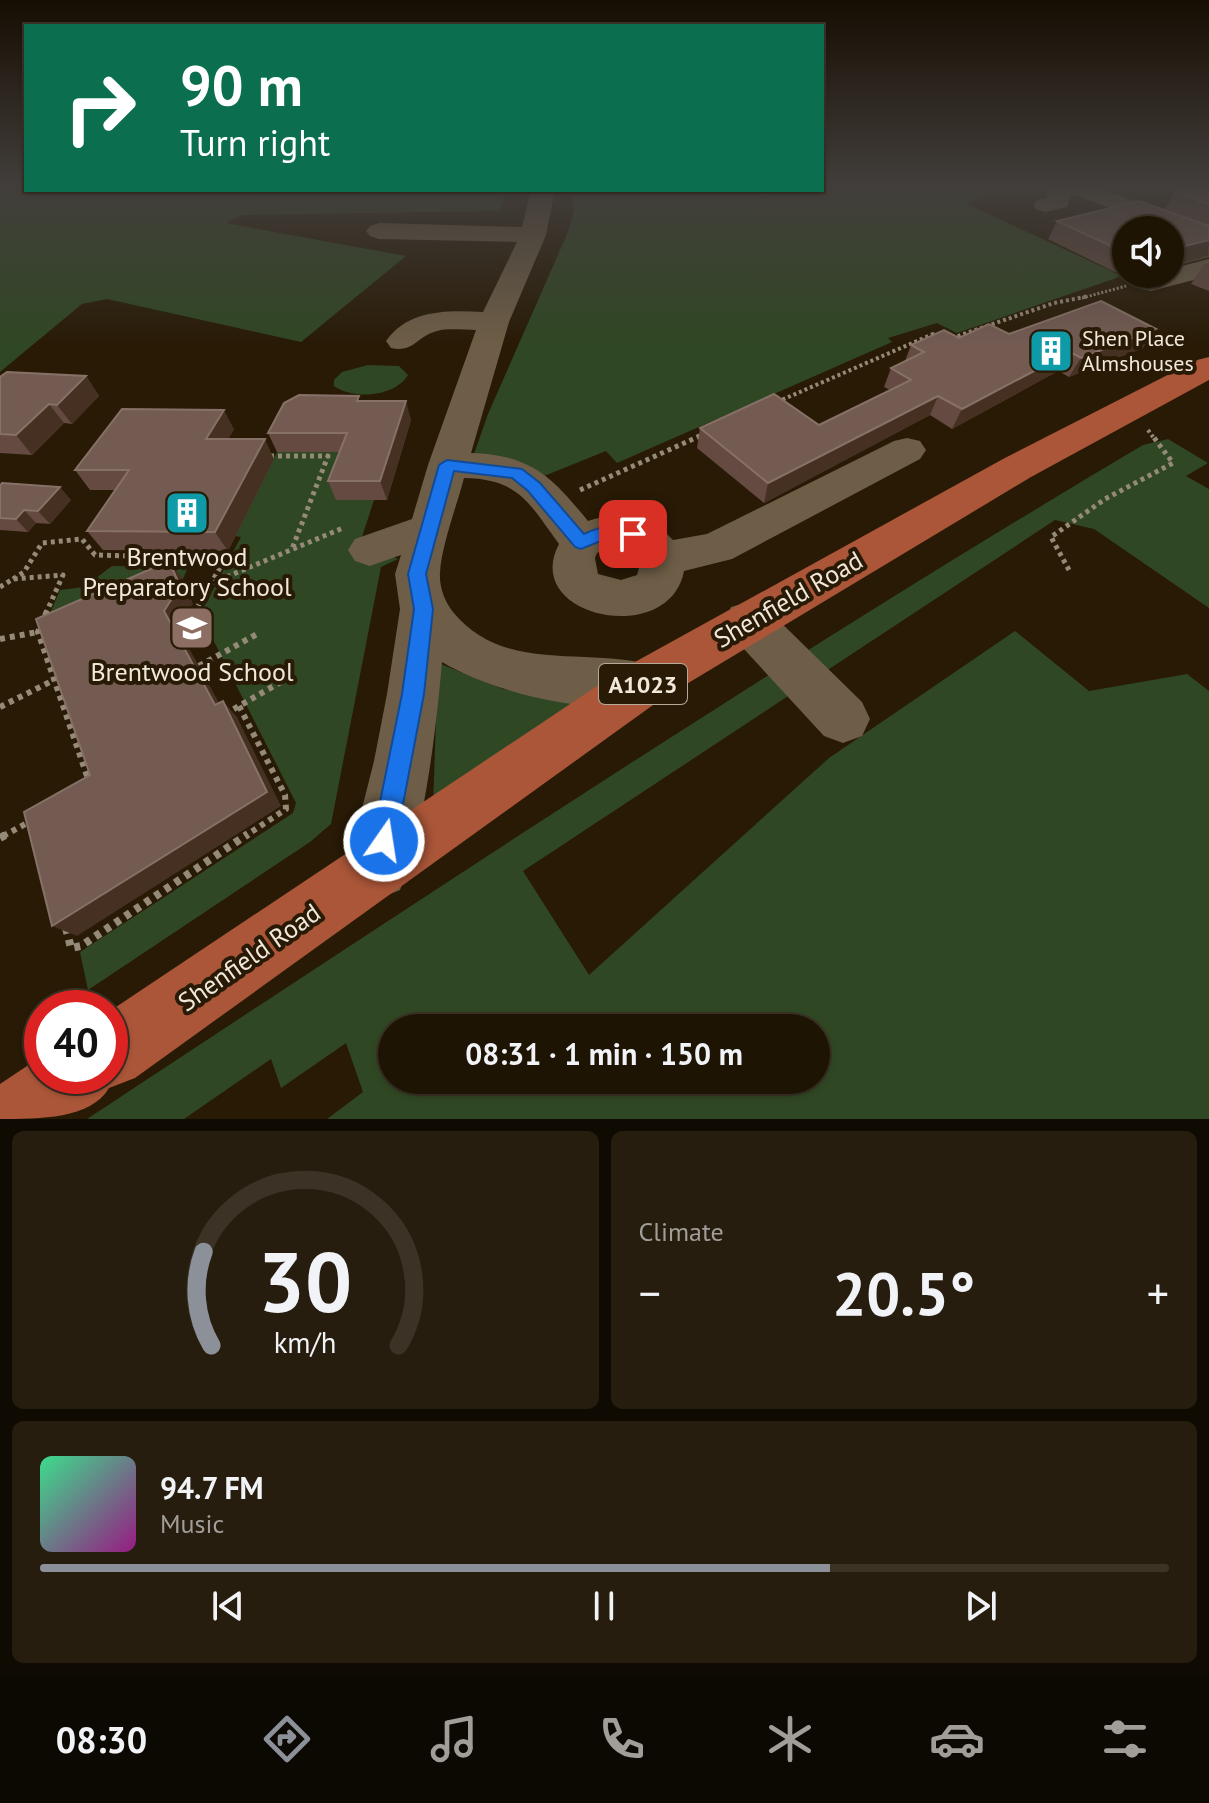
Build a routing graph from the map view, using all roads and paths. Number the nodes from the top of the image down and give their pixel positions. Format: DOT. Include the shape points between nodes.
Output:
graph roads {
  1 [pos="531,240"];
  2 [pos="1209,267"];
  3 [pos="1184,274"];
  4 [pos="1118,288"];
  5 [pos="494,322"];
  6 [pos="402,341"];
  7 [pos="1209,367"];
  8 [pos="773,404"];
  9 [pos="1131,407"];
  10 [pos="714,430"];
  11 [pos="274,445"];
  12 [pos="907,450"];
  13 [pos="447,465"];
  14 [pos="549,504"];
  15 [pos="428,535"];
  16 [pos="363,536"];
  17 [pos="581,542"];
  18 [pos="292,550"];
  19 [pos="229,551"];
  20 [pos="225,559"];
  21 [pos="663,559"];
  22 [pos="1069,570"];
  23 [pos="13,579"];
  24 [pos="211,583"];
  25 [pos="0,587"];
  26 [pos="423,609"];
  27 [pos="190,616"];
  28 [pos="748,621"];
  29 [pos="177,624"];
  30 [pos="38,632"];
  31 [pos="259,633"];
  32 [pos="181,634"];
  33 [pos="0,639"];
  34 [pos="199,666"];
  35 [pos="63,679"];
  36 [pos="286,679"];
  37 [pos="54,680"];
  38 [pos="642,684"];
  39 [pos="66,688"];
  40 [pos="239,706"];
  41 [pos="0,707"];
  42 [pos="218,718"];
  43 [pos="843,719"];
  44 [pos="91,788"];
  45 [pos="40,833"];
  46 [pos="0,838"];
  47 [pos="378,868"];
  48 [pos="63,919"];
  49 [pos="128,1041"];
  50 [pos="51,1094"];
  51 [pos="15,1119"];
  1 -- 5 [label="street"];
  2 -- 3 [label="street"];
  4 -- 8 [label="path" via="1054,303 946,340 933,334"];
  5 -- 6 [label="street" via="436,323 413,329"];
  5 -- 13 [label="street"];
  7 -- 9 [label="main road, Shenfield Road / A1023"];
  9 -- 22 [label="path" via="1173,463 1105,499 1051,537"];
  9 -- 28 [label="main road, Shenfield Road / A1023"];
  10 -- 14 [label="path"];
  11 -- 18 [label="path" via="268,458 328,456"];
  12 -- 21 [label="street" via="717,548"];
  13 -- 14 [label="street" via="516,473"];
  13 -- 15 [label="street"];
  14 -- 17 [label="street"];
  15 -- 16 [label="street"];
  15 -- 26 [label="street" via="417,574"];
  16 -- 18 [label="path"];
  17 -- 21 [label="street" via="606,531 633,534 653,543"];
  17 -- 21 [label="street" via="573,558 578,584 611,598 647,592 660,578"];
  18 -- 24 [label="path"];
  19 -- 20 [label="path"];
  20 -- 23 [label="path" via="95,555 82,539 42,543 24,572"];
  20 -- 24 [label="path"];
  23 -- 25 [label="path"];
  23 -- 30 [label="path" via="63,575"];
  24 -- 27 [label="path"];
  26 -- 38 [label="street" via="454,646 508,670 592,683"];
  26 -- 47 [label="street" via="402,761"];
  27 -- 29 [label="path"];
  27 -- 32 [label="path"];
  28 -- 38 [label="main road, Shenfield Road / A1023"];
  28 -- 43 [label="street"];
  30 -- 33 [label="path"];
  30 -- 37 [label="path"];
  31 -- 34 [label="path"];
  35 -- 39 [label="path"];
  36 -- 40 [label="path"];
  37 -- 41 [label="path"];
  37 -- 44 [label="path"];
  38 -- 47 [label="main road, Shenfield Road / A1023"];
  40 -- 42 [label="path"];
  40 -- 48 [label="path" via="285,795 286,809 81,946 71,948"];
  45 -- 46 [label="path" via="36,818"];
  47 -- 49 [label="main road, Shenfield Road / A1023"];
  50 -- 51 [label="main road"];
}
